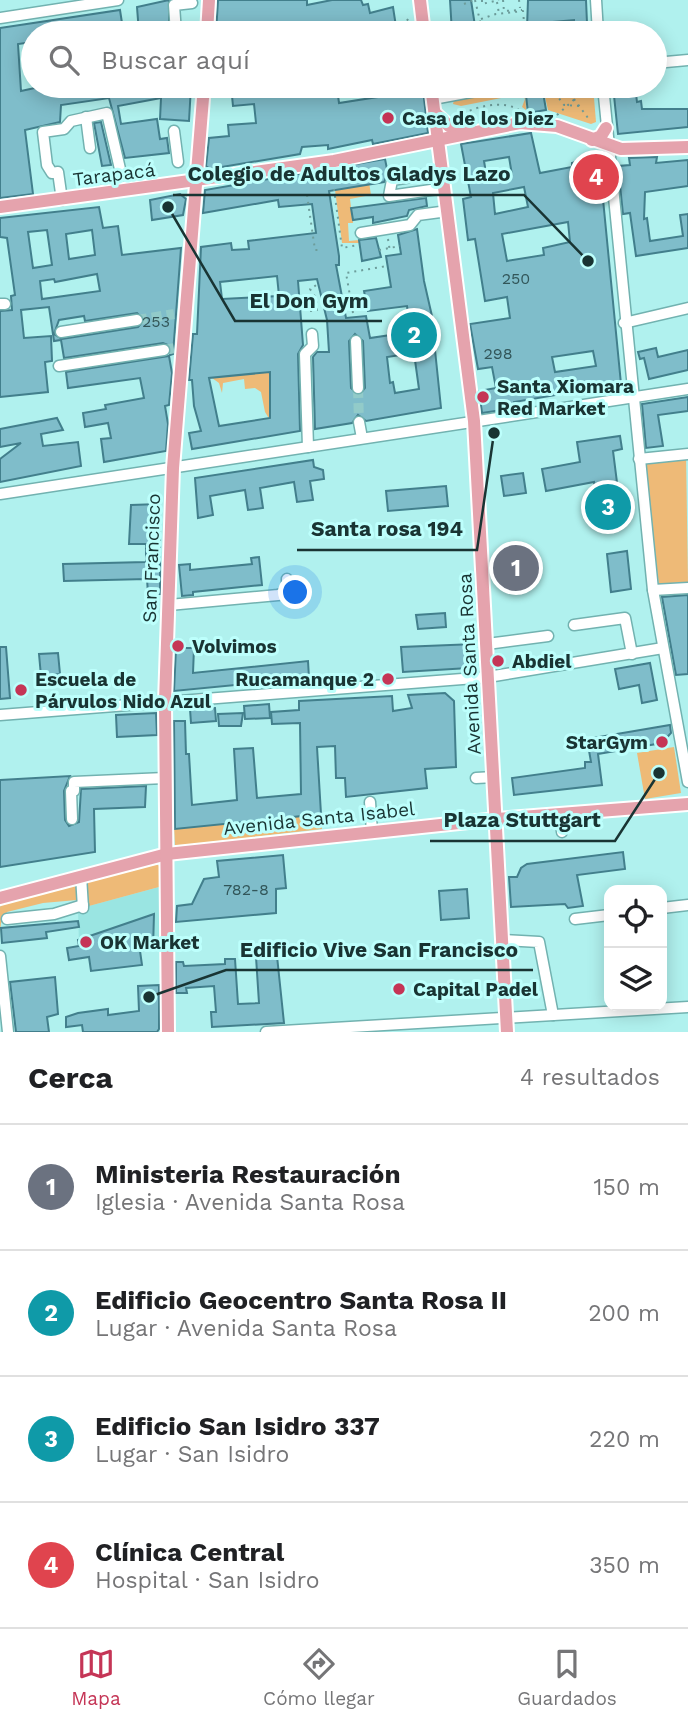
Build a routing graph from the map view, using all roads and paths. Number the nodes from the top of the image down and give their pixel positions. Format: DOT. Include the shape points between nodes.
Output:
graph roads {
  1 [pos="118,0"];
  2 [pos="209,0"];
  3 [pos="420,0"];
  4 [pos="475,0"];
  5 [pos="482,0"];
  6 [pos="500,0"];
  7 [pos="519,0"];
  8 [pos="596,0"];
  9 [pos="87,2"];
  10 [pos="192,3"];
  11 [pos="464,4"];
  12 [pos="522,10"];
  13 [pos="499,14"];
  14 [pos="422,15"];
  15 [pos="0,18"];
  16 [pos="481,19"];
  17 [pos="175,21"];
  18 [pos="208,21"];
  19 [pos="405,21"];
  20 [pos="423,21"];
  21 [pos="523,21"];
  22 [pos="597,21"];
  23 [pos="688,60"];
  24 [pos="667,62"];
  25 [pos="203,98"];
  26 [pos="433,98"];
  27 [pos="559,98"];
  28 [pos="573,98"];
  29 [pos="604,98"];
  30 [pos="564,105"];
  31 [pos="580,106"];
  32 [pos="435,113"];
  33 [pos="86,117"];
  34 [pos="588,118"];
  35 [pos="526,123"];
  36 [pos="551,125"];
  37 [pos="449,126"];
  38 [pos="607,128"];
  39 [pos="174,131"];
  40 [pos="466,132"];
  41 [pos="592,140"];
  42 [pos="439,142"];
  43 [pos="608,146"];
  44 [pos="688,146"];
  45 [pos="90,148"];
  46 [pos="178,162"];
  47 [pos="120,170"];
  48 [pos="443,172"];
  49 [pos="198,182"];
  50 [pos="445,188"];
  51 [pos="334,189"];
  52 [pos="307,195"];
  53 [pos="59,200"];
  54 [pos="0,207"];
  55 [pos="448,211"];
  56 [pos="361,233"];
  57 [pos="398,237"];
  58 [pos="358,245"];
  59 [pos="400,246"];
  60 [pos="319,250"];
  61 [pos="379,250"];
  62 [pos="390,250"];
  63 [pos="387,266"];
  64 [pos="318,284"];
  65 [pos="688,308"];
  66 [pos="310,311"];
  67 [pos="353,313"];
  68 [pos="137,320"];
  69 [pos="625,323"];
  70 [pos="61,332"];
  71 [pos="312,334"];
  72 [pos="356,341"];
  73 [pos="174,349"];
  74 [pos="59,366"];
  75 [pos="358,388"];
  76 [pos="688,389"];
  77 [pos="632,397"];
  78 [pos="474,421"];
  79 [pos="359,422"];
  80 [pos="362,438"];
  81 [pos="308,447"];
  82 [pos="688,454"];
  83 [pos="639,458"];
  84 [pos="173,468"];
  85 [pos="0,494"];
  86 [pos="287,579"];
  87 [pos="688,588"];
  88 [pos="653,590"];
  89 [pos="169,605"];
  90 [pos="574,625"];
  91 [pos="548,636"];
  92 [pos="487,644"];
  93 [pos="663,648"];
  94 [pos="632,653"];
  95 [pos="488,677"];
  96 [pos="165,702"];
  97 [pos="0,715"];
  98 [pos="494,777"];
  99 [pos="165,778"];
  100 [pos="476,778"];
  101 [pos="688,782"];
  102 [pos="370,802"];
  103 [pos="688,804"];
  104 [pos="561,814"];
  105 [pos="72,818"];
  106 [pos="497,819"];
  107 [pos="372,832"];
  108 [pos="562,832"];
  109 [pos="167,854"];
  110 [pos="81,876"];
  111 [pos="0,898"];
  112 [pos="688,905"];
  113 [pos="667,907"];
  114 [pos="604,916"];
  115 [pos="7,919"];
  116 [pos="575,919"];
  117 [pos="504,940"];
  118 [pos="0,956"];
  119 [pos="688,1007"];
  120 [pos="553,1015"];
  121 [pos="507,1026"];
  122 [pos="334,1030"];
  123 [pos="8,1032"];
  124 [pos="168,1032"];
  125 [pos="265,1032"];
  1 -- 9 [label="street"];
  2 -- 18 [label="main road"];
  3 -- 14 [label="main road"];
  4 -- 11 [label="path"];
  4 -- 16 [label="path"];
  5 -- 6 [label="path" via="482,4"];
  6 -- 12 [label="path" via="505,11"];
  6 -- 13 [label="path"];
  7 -- 12 [label="path"];
  8 -- 22 [label="street"];
  9 -- 15 [label="street"];
  10 -- 17 [label="street" via="174,5"];
  12 -- 13 [label="path"];
  12 -- 21 [label="path"];
  13 -- 16 [label="path"];
  14 -- 19 [label="path"];
  14 -- 20 [label="main road"];
  23 -- 24 [label="street"];
  25 -- 49 [label="main road, San Francisco"];
  26 -- 32 [label="main road, Avenida Santa Rosa"];
  27 -- 30 [label="path"];
  28 -- 30 [label="path"];
  28 -- 31 [label="path"];
  29 -- 38 [label="street"];
  30 -- 31 [label="path"];
  30 -- 36 [label="path"];
  31 -- 34 [label="path"];
  32 -- 37 [label="main road"];
  32 -- 42 [label="main road, Avenida Santa Rosa"];
  33 -- 45 [label="street"];
  33 -- 47 [label="street" via="107,113"];
  33 -- 53 [label="street" via="71,121 64,129 43,132 47,165 55,172"];
  35 -- 36 [label="main road, Tarapacá"];
  35 -- 37 [label="path" via="520,110 509,104 465,111"];
  35 -- 40 [label="main road, Tarapacá"];
  36 -- 41 [label="main road, Tarapacá"];
  37 -- 40 [label="main road"];
  38 -- 41 [label="main road"];
  38 -- 43 [label="street"];
  39 -- 46 [label="street"];
  40 -- 42 [label="main road, Tarapacá"];
  41 -- 43 [label="main road, Tarapacá"];
  42 -- 48 [label="main road, Avenida Santa Rosa"];
  42 -- 49 [label="main road, Tarapacá"];
  43 -- 44 [label="main road, Tarapacá"];
  43 -- 69 [label="street"];
  48 -- 50 [label="main road, Avenida Santa Rosa"];
  48 -- 50 [label="street" via="392,180 388,191 389,196"];
  49 -- 53 [label="main road, Tarapacá"];
  49 -- 73 [label="main road, San Francisco"];
  50 -- 55 [label="main road, Avenida Santa Rosa"];
  51 -- 58 [label="path" via="342,248"];
  52 -- 60 [label="path" via="315,250"];
  53 -- 54 [label="main road, Tarapacá"];
  55 -- 56 [label="street" via="418,215 410,225"];
  55 -- 78 [label="main road, Avenida Santa Rosa"];
  57 -- 62 [label="path" via="388,238"];
  59 -- 62 [label="path"];
  61 -- 62 [label="path"];
  63 -- 67 [label="path" via="346,273"];
  64 -- 66 [label="path" via="310,289 317,310"];
  65 -- 69 [label="street"];
  68 -- 70 [label="street"];
  69 -- 77 [label="street"];
  71 -- 81 [label="street" via="313,346 305,354"];
  72 -- 75 [label="street"];
  73 -- 74 [label="street"];
  73 -- 84 [label="main road, San Francisco"];
  76 -- 77 [label="street"];
  77 -- 78 [label="street"];
  77 -- 83 [label="street"];
  78 -- 80 [label="street"];
  78 -- 92 [label="main road, Avenida Santa Rosa"];
  79 -- 80 [label="street"];
  80 -- 81 [label="street"];
  81 -- 84 [label="street"];
  82 -- 83 [label="street"];
  83 -- 88 [label="street"];
  84 -- 85 [label="street"];
  84 -- 89 [label="main road, San Francisco"];
  86 -- 89 [label="street" via="287,592 278,595"];
  87 -- 88 [label="street"];
  88 -- 93 [label="street"];
  89 -- 96 [label="main road, San Francisco"];
  90 -- 94 [label="street" via="625,618"];
  91 -- 92 [label="street"];
  92 -- 95 [label="main road, Avenida Santa Rosa"];
  93 -- 94 [label="street"];
  93 -- 101 [label="street"];
  94 -- 95 [label="street"];
  95 -- 96 [label="street"];
  95 -- 98 [label="main road, Avenida Santa Rosa"];
  96 -- 97 [label="street"];
  96 -- 99 [label="main road, San Francisco"];
  98 -- 100 [label="street"];
  98 -- 106 [label="main road, Avenida Santa Rosa"];
  99 -- 105 [label="street" via="74,782"];
  99 -- 109 [label="main road, San Francisco"];
  102 -- 107 [label="street"];
  103 -- 104 [label="main road, Avenida Santa Isabel"];
  104 -- 106 [label="main road, Avenida Santa Isabel"];
  104 -- 108 [label="street"];
  106 -- 107 [label="main road, Avenida Santa Isabel"];
  106 -- 117 [label="main road, Avenida Santa Rosa"];
  107 -- 109 [label="main road, Avenida Santa Isabel"];
  109 -- 110 [label="main road, Avenida Santa Isabel"];
  109 -- 124 [label="main road, San Francisco"];
  110 -- 111 [label="main road, Avenida Santa Isabel"];
  110 -- 115 [label="street" via="83,907"];
  112 -- 113 [label="street"];
  114 -- 116 [label="street"];
  117 -- 120 [label="street" via="539,942"];
  117 -- 121 [label="main road, Avenida Santa Rosa"];
  118 -- 123 [label="street"];
  119 -- 120 [label="street"];
  120 -- 121 [label="street"];
  121 -- 122 [label="street"];
  122 -- 125 [label="street"];
}
